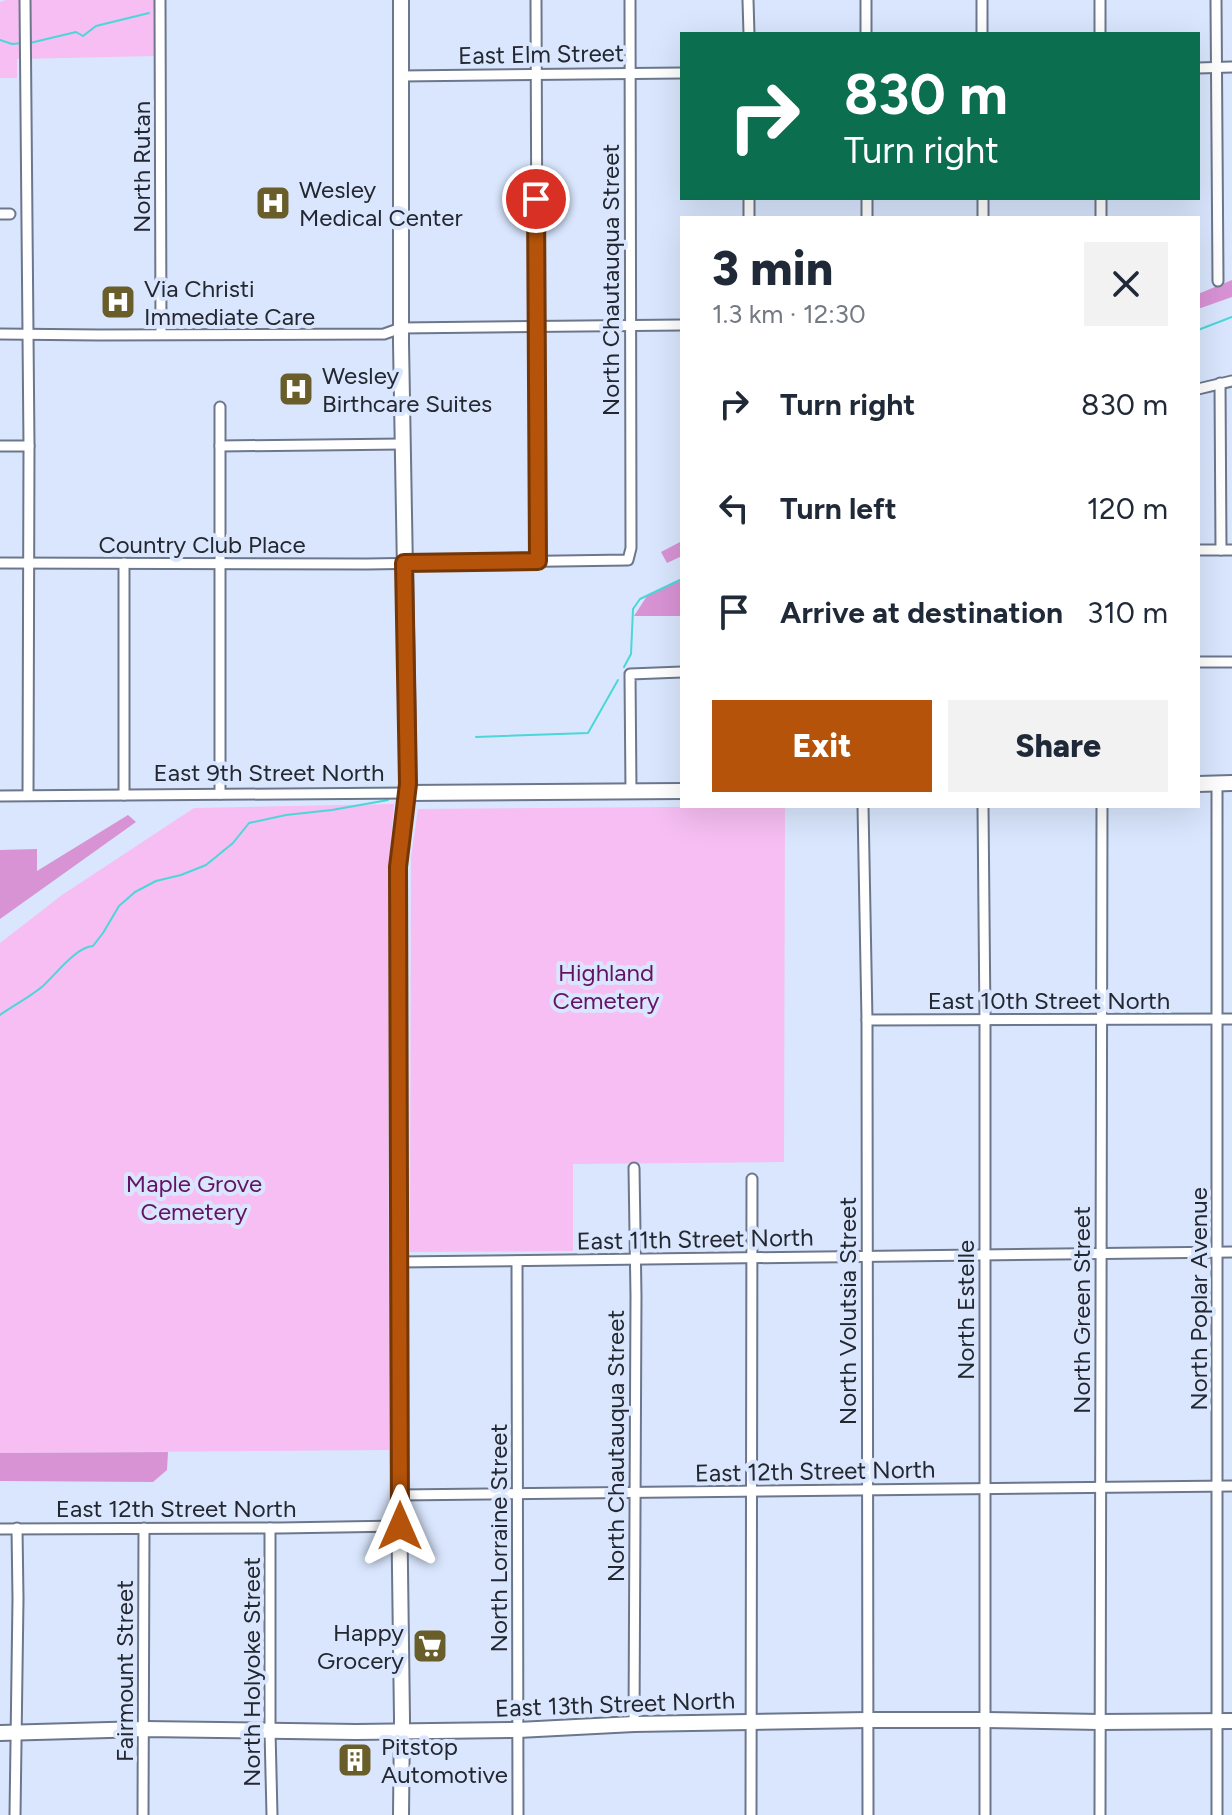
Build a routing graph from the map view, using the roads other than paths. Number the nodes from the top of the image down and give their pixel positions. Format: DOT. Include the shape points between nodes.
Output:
graph roads {
  1 [pos="25,0"];
  2 [pos="160,0"];
  3 [pos="401,0"];
  4 [pos="536,0"];
  5 [pos="630,0"];
  6 [pos="748,0"];
  7 [pos="866,0"];
  8 [pos="982,0"];
  9 [pos="1100,0"];
  10 [pos="1216,0"];
  11 [pos="749,32"];
  12 [pos="866,32"];
  13 [pos="982,32"];
  14 [pos="1100,32"];
  15 [pos="1232,67"];
  16 [pos="1200,68"];
  17 [pos="1216,68"];
  18 [pos="630,73"];
  19 [pos="680,73"];
  20 [pos="536,75"];
  21 [pos="401,76"];
  22 [pos="1218,281"];
  23 [pos="630,325"];
  24 [pos="680,325"];
  25 [pos="537,326"];
  26 [pos="401,328"];
  27 [pos="0,334"];
  28 [pos="27,334"];
  29 [pos="161,334"];
  30 [pos="1232,381"];
  31 [pos="1220,383"];
  32 [pos="1200,388"];
  33 [pos="220,407"];
  34 [pos="402,444"];
  35 [pos="0,446"];
  36 [pos="29,446"];
  37 [pos="220,446"];
  38 [pos="1200,550"];
  39 [pos="1227,550"];
  40 [pos="628,560"];
  41 [pos="538,561"];
  42 [pos="0,563"];
  43 [pos="124,563"];
  44 [pos="404,563"];
  45 [pos="29,564"];
  46 [pos="220,564"];
  47 [pos="1200,662"];
  48 [pos="1232,662"];
  49 [pos="680,672"];
  50 [pos="1200,784"];
  51 [pos="1225,784"];
  52 [pos="680,791"];
  53 [pos="631,792"];
  54 [pos="407,793"];
  55 [pos="220,794"];
  56 [pos="28,795"];
  57 [pos="124,795"];
  58 [pos="0,796"];
  59 [pos="863,808"];
  60 [pos="983,808"];
  61 [pos="1102,808"];
  62 [pos="1101,1019"];
  63 [pos="1218,1019"];
  64 [pos="1232,1019"];
  65 [pos="867,1020"];
  66 [pos="985,1020"];
  67 [pos="634,1168"];
  68 [pos="752,1179"];
  69 [pos="1218,1252"];
  70 [pos="1232,1252"];
  71 [pos="1102,1254"];
  72 [pos="985,1255"];
  73 [pos="867,1256"];
  74 [pos="752,1258"];
  75 [pos="635,1260"];
  76 [pos="517,1261"];
  77 [pos="399,1262"];
  78 [pos="1218,1486"];
  79 [pos="1232,1486"];
  80 [pos="1100,1487"];
  81 [pos="984,1489"];
  82 [pos="867,1490"];
  83 [pos="751,1492"];
  84 [pos="518,1493"];
  85 [pos="635,1493"];
  86 [pos="399,1495"];
  87 [pos="400,1526"];
  88 [pos="17,1528"];
  89 [pos="144,1528"];
  90 [pos="270,1528"];
  91 [pos="0,1529"];
  92 [pos="868,1720"];
  93 [pos="985,1720"];
  94 [pos="1225,1721"];
  95 [pos="752,1722"];
  96 [pos="1100,1722"];
  97 [pos="634,1724"];
  98 [pos="145,1729"];
  99 [pos="518,1730"];
  100 [pos="270,1731"];
  101 [pos="402,1731"];
  102 [pos="0,1733"];
  103 [pos="16,1733"];
  104 [pos="15,1815"];
  105 [pos="143,1815"];
  106 [pos="272,1815"];
  107 [pos="401,1815"];
  108 [pos="518,1815"];
  109 [pos="751,1815"];
  110 [pos="868,1815"];
  111 [pos="985,1815"];
  112 [pos="1100,1815"];
  113 [pos="1217,1815"];
  1 -- 28 [label="street"];
  2 -- 29 [label="street, North Rutan"];
  3 -- 21 [label="main road"];
  4 -- 20 [label="street"];
  5 -- 18 [label="street, North Chautauqua Street"];
  6 -- 11 [label="street"];
  7 -- 12 [label="street"];
  8 -- 13 [label="street"];
  9 -- 14 [label="street"];
  10 -- 17 [label="street"];
  15 -- 17 [label="street"];
  16 -- 17 [label="street"];
  17 -- 22 [label="street"];
  18 -- 19 [label="street, East Elm Street"];
  18 -- 20 [label="street, East Elm Street"];
  18 -- 23 [label="street, North Chautauqua Street"];
  20 -- 21 [label="street, East Elm Street"];
  20 -- 25 [label="street"];
  21 -- 26 [label="main road"];
  23 -- 24 [label="street"];
  23 -- 25 [label="street"];
  23 -- 40 [label="street, North Chautauqua Street"];
  25 -- 26 [label="street"];
  25 -- 41 [label="street"];
  26 -- 29 [label="street" via="384,334"];
  26 -- 34 [label="main road"];
  27 -- 28 [label="street"];
  28 -- 29 [label="street"];
  28 -- 36 [label="street"];
  30 -- 31 [label="street"];
  31 -- 32 [label="street"];
  31 -- 39 [label="street"];
  33 -- 37 [label="street"];
  34 -- 37 [label="street"];
  34 -- 44 [label="main road"];
  35 -- 36 [label="street"];
  36 -- 45 [label="street"];
  37 -- 46 [label="street"];
  38 -- 39 [label="street"];
  40 -- 41 [label="street, Country Club Place"];
  41 -- 44 [label="street, Country Club Place"];
  42 -- 45 [label="street, Country Club Place"];
  43 -- 45 [label="street, Country Club Place"];
  43 -- 46 [label="street, Country Club Place"];
  43 -- 57 [label="street"];
  44 -- 46 [label="street, Country Club Place"];
  44 -- 54 [label="main road"];
  45 -- 56 [label="street"];
  46 -- 55 [label="street"];
  47 -- 48 [label="street"];
  49 -- 53 [label="street" via="630,674"];
  50 -- 51 [label="main road"];
  51 -- 63 [label="street, North Poplar Avenue"];
  52 -- 53 [label="main road, East 9th Street North"];
  53 -- 54 [label="main road, East 9th Street North"];
  54 -- 55 [label="street, East 9th Street North"];
  54 -- 77 [label="main road" via="398,867"];
  55 -- 57 [label="street, East 9th Street North"];
  56 -- 57 [label="street, East 9th Street North"];
  56 -- 58 [label="street, East 9th Street North"];
  59 -- 65 [label="street, North Volutsia Street"];
  60 -- 66 [label="street, North Estelle"];
  61 -- 62 [label="street, North Green Street"];
  62 -- 63 [label="street, East 10th Street North"];
  62 -- 66 [label="street, East 10th Street North"];
  62 -- 71 [label="street, North Green Street"];
  63 -- 64 [label="street, East 10th Street North"];
  63 -- 69 [label="street, North Poplar Avenue"];
  65 -- 66 [label="street, East 10th Street North"];
  65 -- 73 [label="street, North Volutsia Street"];
  66 -- 72 [label="street, North Estelle"];
  67 -- 75 [label="street, North Chautauqua Street"];
  68 -- 74 [label="street"];
  69 -- 70 [label="street, East 11th Street North"];
  69 -- 71 [label="street, East 11th Street North"];
  69 -- 78 [label="street, North Poplar Avenue"];
  71 -- 72 [label="street, East 11th Street North"];
  71 -- 80 [label="street, North Green Street"];
  72 -- 73 [label="street, East 11th Street North"];
  72 -- 81 [label="street, North Estelle"];
  73 -- 74 [label="street, East 11th Street North"];
  73 -- 82 [label="street, North Volutsia Street"];
  74 -- 75 [label="street, East 11th Street North"];
  74 -- 83 [label="street"];
  75 -- 76 [label="street, East 11th Street North"];
  75 -- 85 [label="street, North Chautauqua Street"];
  76 -- 77 [label="street, East 11th Street North"];
  76 -- 84 [label="street, North Lorraine Street"];
  77 -- 86 [label="main road"];
  78 -- 79 [label="street, East 12th Street North"];
  78 -- 80 [label="street, East 12th Street North"];
  78 -- 94 [label="street, North Poplar Avenue"];
  80 -- 81 [label="street, East 12th Street North"];
  80 -- 96 [label="street, North Green Street"];
  81 -- 82 [label="street, East 12th Street North"];
  81 -- 93 [label="street, North Estelle"];
  82 -- 83 [label="street, East 12th Street North"];
  82 -- 92 [label="street, North Volutsia Street"];
  83 -- 85 [label="street, East 12th Street North"];
  83 -- 95 [label="street"];
  84 -- 85 [label="street, East 12th Street North"];
  84 -- 86 [label="street, East 12th Street North"];
  84 -- 99 [label="street, North Lorraine Street"];
  85 -- 97 [label="street, North Chautauqua Street"];
  86 -- 87 [label="main road"];
  87 -- 90 [label="street, East 12th Street North"];
  87 -- 101 [label="main road"];
  88 -- 89 [label="street, East 12th Street North"];
  88 -- 91 [label="street, East 12th Street North"];
  88 -- 103 [label="street"];
  89 -- 90 [label="street, East 12th Street North"];
  89 -- 98 [label="street, Fairmount Street"];
  90 -- 100 [label="street, North Holyoke Street"];
  92 -- 93 [label="main road, East 13th Street North"];
  92 -- 95 [label="main road, East 13th Street North"];
  92 -- 110 [label="street, North Volutsia Street"];
  93 -- 96 [label="main road, East 13th Street North"];
  93 -- 111 [label="street, North Estelle"];
  94 -- 96 [label="main road, East 13th Street North"];
  94 -- 113 [label="street, North Poplar Avenue"];
  95 -- 97 [label="main road, East 13th Street North"];
  95 -- 109 [label="street"];
  96 -- 112 [label="street, North Green Street"];
  97 -- 99 [label="main road, East 13th Street North"];
  98 -- 100 [label="main road, East 13th Street North"];
  98 -- 103 [label="main road, East 13th Street North"];
  98 -- 105 [label="street, Fairmount Street"];
  99 -- 101 [label="main road, East 13th Street North"];
  99 -- 108 [label="street, North Lorraine Street"];
  100 -- 101 [label="main road, East 13th Street North"];
  100 -- 106 [label="street, North Holyoke Street"];
  101 -- 107 [label="main road"];
  102 -- 103 [label="main road, East 13th Street North"];
  103 -- 104 [label="street"];
}
